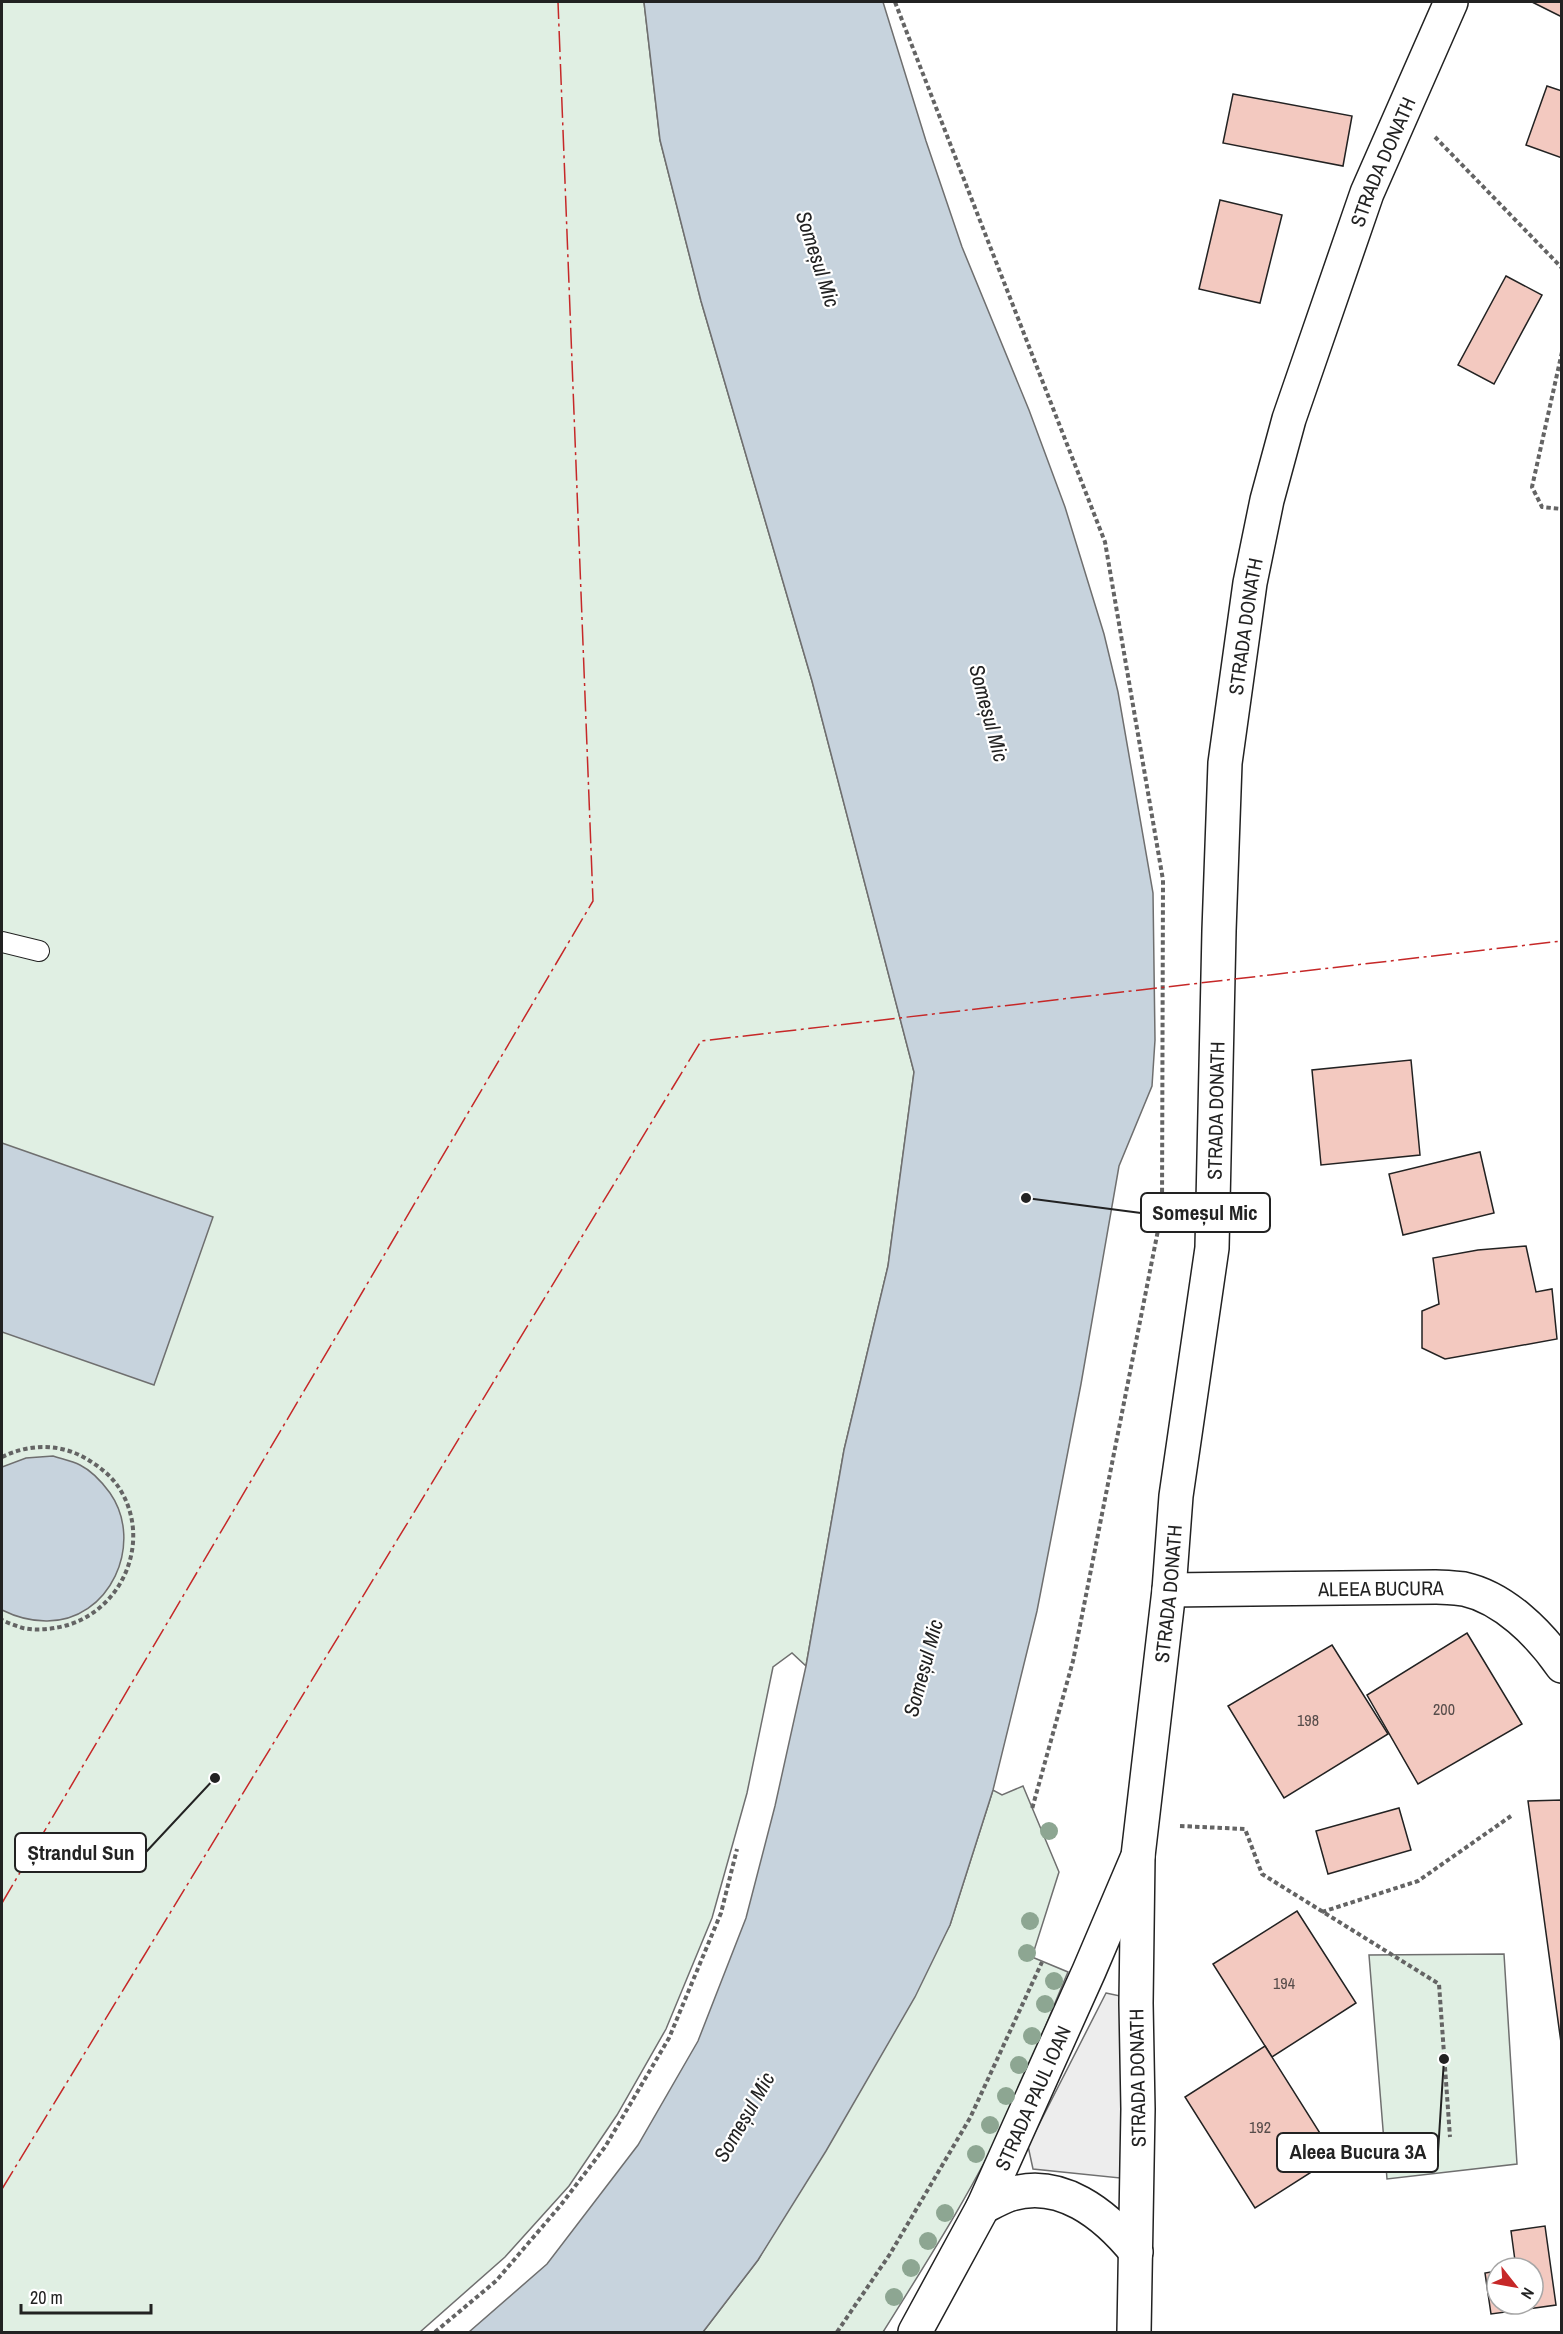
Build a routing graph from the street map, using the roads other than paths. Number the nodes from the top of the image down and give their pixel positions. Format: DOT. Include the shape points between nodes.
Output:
graph roads {
  1 [pos="1451,2"];
  2 [pos="2,942"];
  3 [pos="39,951"];
  4 [pos="1169,1590"];
  5 [pos="1562,1666"];
  6 [pos="1139,1840"];
  7 [pos="983,2207"];
  8 [pos="1136,2252"];
  9 [pos="915,2332"];
  10 [pos="1134,2332"];
  1 -- 4 [label="street, STRADA DONATH" via="1367,194 1289,419 1250,583 1225,762 1212,1248 1176,1496"];
  2 -- 3 [label="lane"];
  4 -- 5 [label="street, ALEEA BUCURA" via="1465,1590 1518,1617 1546,1643"];
  4 -- 6 [label="street, STRADA DONATH"];
  6 -- 7 [label="street, STRADA PAUL IOAN" via="1089,1971"];
  6 -- 8 [label="street, STRADA DONATH"];
  7 -- 8 [label="street" via="1028,2191 1061,2195 1101,2216"];
  7 -- 9 [label="street, STRADA PAUL IOAN"];
  8 -- 10 [label="street, STRADA DONATH"];
}
